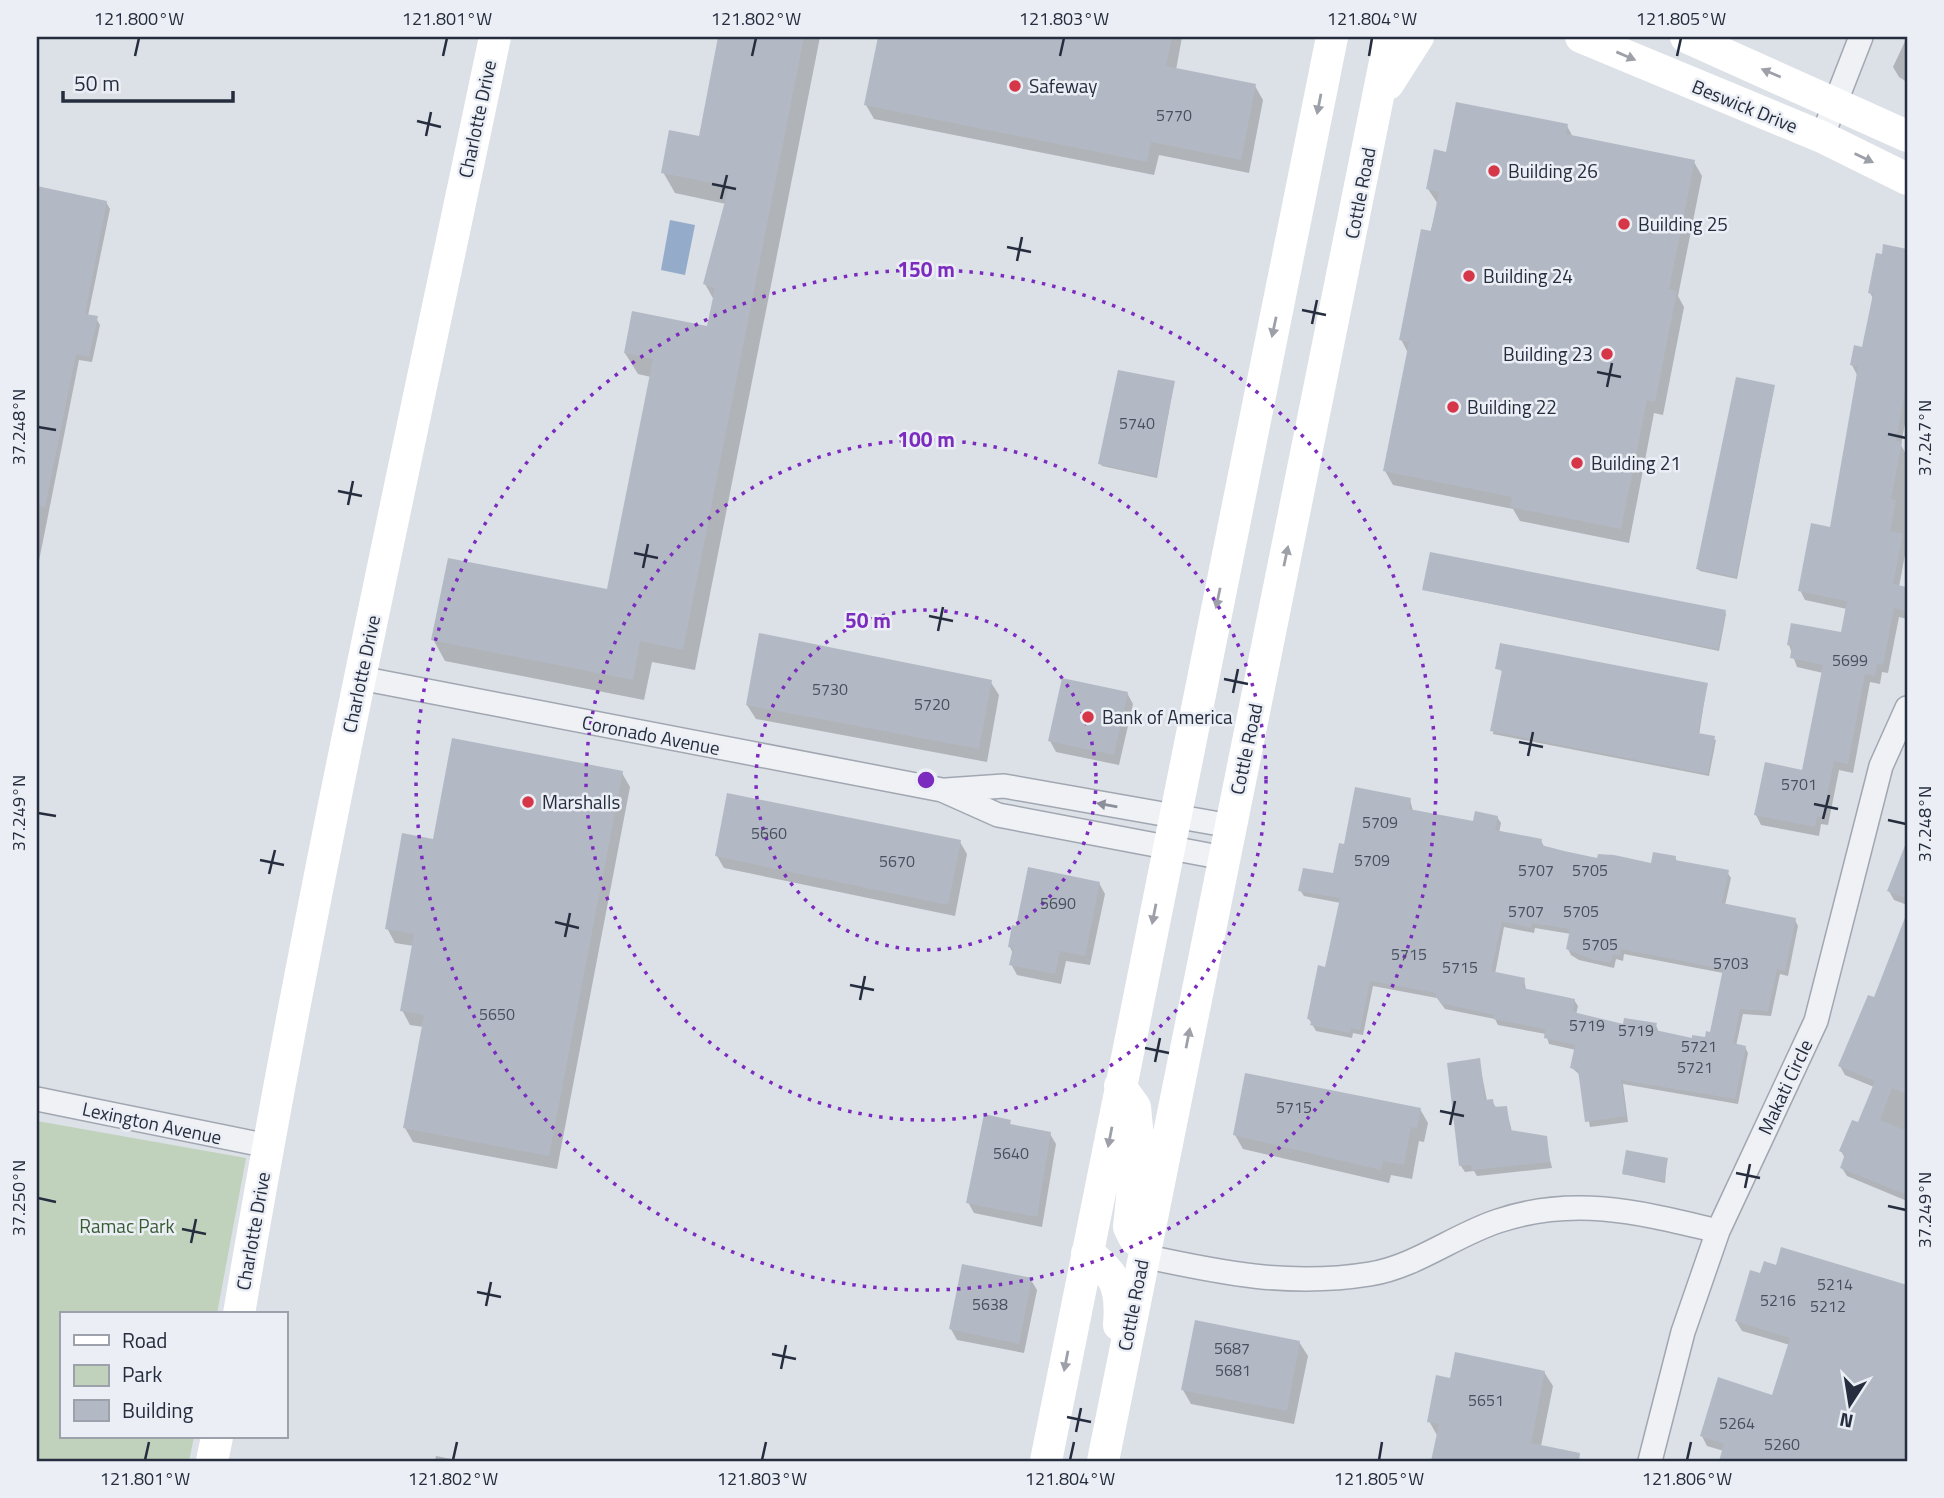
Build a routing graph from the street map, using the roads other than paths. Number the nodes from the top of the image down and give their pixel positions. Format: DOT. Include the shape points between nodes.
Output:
graph roads {
  1 [pos="495,37"];
  2 [pos="1332,37"];
  3 [pos="1390,37"];
  4 [pos="1418,37"];
  5 [pos="1581,37"];
  6 [pos="1686,37"];
  7 [pos="1861,37"];
  8 [pos="1378,100"];
  9 [pos="1834,100"];
  10 [pos="1907,135"];
  11 [pos="1822,137"];
  12 [pos="1907,179"];
  13 [pos="360,678"];
  14 [pos="1907,708"];
  15 [pos="942,790"];
  16 [pos="1174,817"];
  17 [pos="1231,826"];
  18 [pos="1167,847"];
  19 [pos="1224,858"];
  20 [pos="1120,1086"];
  21 [pos="37,1099"];
  22 [pos="268,1146"];
  23 [pos="1718,1231"];
  24 [pos="1087,1253"];
  25 [pos="1143,1256"];
  26 [pos="239,1312"];
  27 [pos="1113,1410"];
  28 [pos="217,1438"];
  29 [pos="212,1461"];
  30 [pos="1046,1461"];
  31 [pos="1102,1461"];
  32 [pos="1650,1461"];
  1 -- 13 [label="main road, Charlotte Drive"];
  2 -- 16 [label="main road, one-way"];
  3 -- 8 [label="main road, Cottle Road"];
  4 -- 8 [label="main road"];
  5 -- 11 [label="main road, Beswick Drive, one-way"];
  9 -- 6 [label="main road, Beswick Drive, one-way"];
  7 -- 9 [label="street"];
  17 -- 8 [label="main road, Cottle Road, one-way"];
  9 -- 10 [label="main road, Beswick Drive"];
  9 -- 11 [label="street"];
  11 -- 12 [label="main road, Beswick Drive, one-way"];
  13 -- 15 [label="street, Coronado Avenue"];
  13 -- 22 [label="main road, Charlotte Drive"];
  14 -- 23 [label="street, Makati Circle" via="1881,766 1816,1021"];
  16 -- 15 [label="street, Coronado Avenue, one-way" via="1004,786"];
  15 -- 18 [label="street, Coronado Avenue" via="998,814"];
  16 -- 17 [label="street, Coronado Avenue"];
  16 -- 18 [label="main road"];
  17 -- 19 [label="main road, Cottle Road"];
  18 -- 19 [label="street, Coronado Avenue"];
  18 -- 20 [label="main road, one-way"];
  25 -- 19 [label="main road, Cottle Road, one-way"];
  20 -- 24 [label="main road, one-way"];
  20 -- 25 [label="main road" via="1135,1107 1138,1149 1129,1227"];
  21 -- 22 [label="street, Lexington Avenue"];
  22 -- 26 [label="main road, Charlotte Drive"];
  23 -- 25 [label="street" via="1643,1213 1562,1206 1497,1221 1373,1273 1309,1281 1250,1277"];
  23 -- 32 [label="street, Makati Circle" via="1683,1332"];
  24 -- 27 [label="main road" via="1108,1268 1118,1290"];
  24 -- 30 [label="main road, one-way"];
  25 -- 27 [label="main road, Cottle Road"];
  27 -- 31 [label="main road, Cottle Road"];
  28 -- 29 [label="main road"];
}
